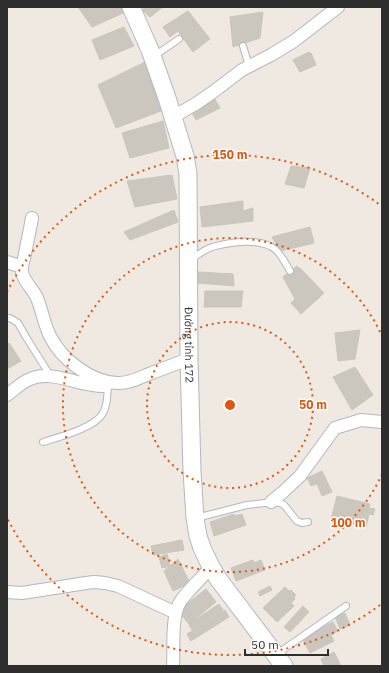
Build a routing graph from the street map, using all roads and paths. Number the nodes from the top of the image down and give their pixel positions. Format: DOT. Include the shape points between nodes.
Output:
graph roads {
  1 [pos="131,7"];
  2 [pos="338,7"];
  3 [pos="179,40"];
  4 [pos="243,46"];
  5 [pos="152,57"];
  6 [pos="249,66"];
  7 [pos="173,117"];
  8 [pos="32,218"];
  9 [pos="189,260"];
  10 [pos="7,262"];
  11 [pos="22,266"];
  12 [pos="290,271"];
  13 [pos="7,318"];
  14 [pos="189,359"];
  15 [pos="51,376"];
  16 [pos="114,385"];
  17 [pos="7,395"];
  18 [pos="382,422"];
  19 [pos="43,442"];
  20 [pos="271,502"];
  21 [pos="195,518"];
  22 [pos="308,522"];
  23 [pos="211,567"];
  24 [pos="7,592"];
  25 [pos="346,606"];
  26 [pos="176,613"];
  27 [pos="280,661"];
  28 [pos="173,666"];
  1 -- 5 [label="main road, Đường tỉnh 172"];
  2 -- 6 [label="street" via="294,41"];
  3 -- 5 [label="lane"];
  4 -- 6 [label="lane"];
  5 -- 7 [label="main road, Đường tỉnh 172"];
  6 -- 7 [label="street"];
  7 -- 9 [label="main road, Đường tỉnh 172" via="188,174"];
  8 -- 11 [label="street"];
  9 -- 12 [label="lane" via="200,253 227,244 261,243 275,249"];
  9 -- 14 [label="main road, Đường tỉnh 172"];
  10 -- 11 [label="street"];
  11 -- 16 [label="street" via="23,276 37,298 50,336 58,349 72,363 94,377"];
  13 -- 15 [label="lane" via="18,323"];
  14 -- 16 [label="street"];
  14 -- 21 [label="main road, Đường tỉnh 172"];
  15 -- 16 [label="street" via="105,387"];
  15 -- 17 [label="street" via="29,379"];
  16 -- 19 [label="lane" via="103,414 98,420"];
  18 -- 20 [label="street" via="361,420 334,428 300,476"];
  20 -- 21 [label="lane"];
  20 -- 22 [label="lane" via="280,502 297,521"];
  21 -- 23 [label="main road, Đường tỉnh 172" via="198,536"];
  23 -- 26 [label="street" via="184,597"];
  23 -- 27 [label="main road, Đường tỉnh 172"];
  24 -- 26 [label="street" via="22,593 105,583 118,586"];
  25 -- 27 [label="lane"];
  26 -- 28 [label="street"];
}
